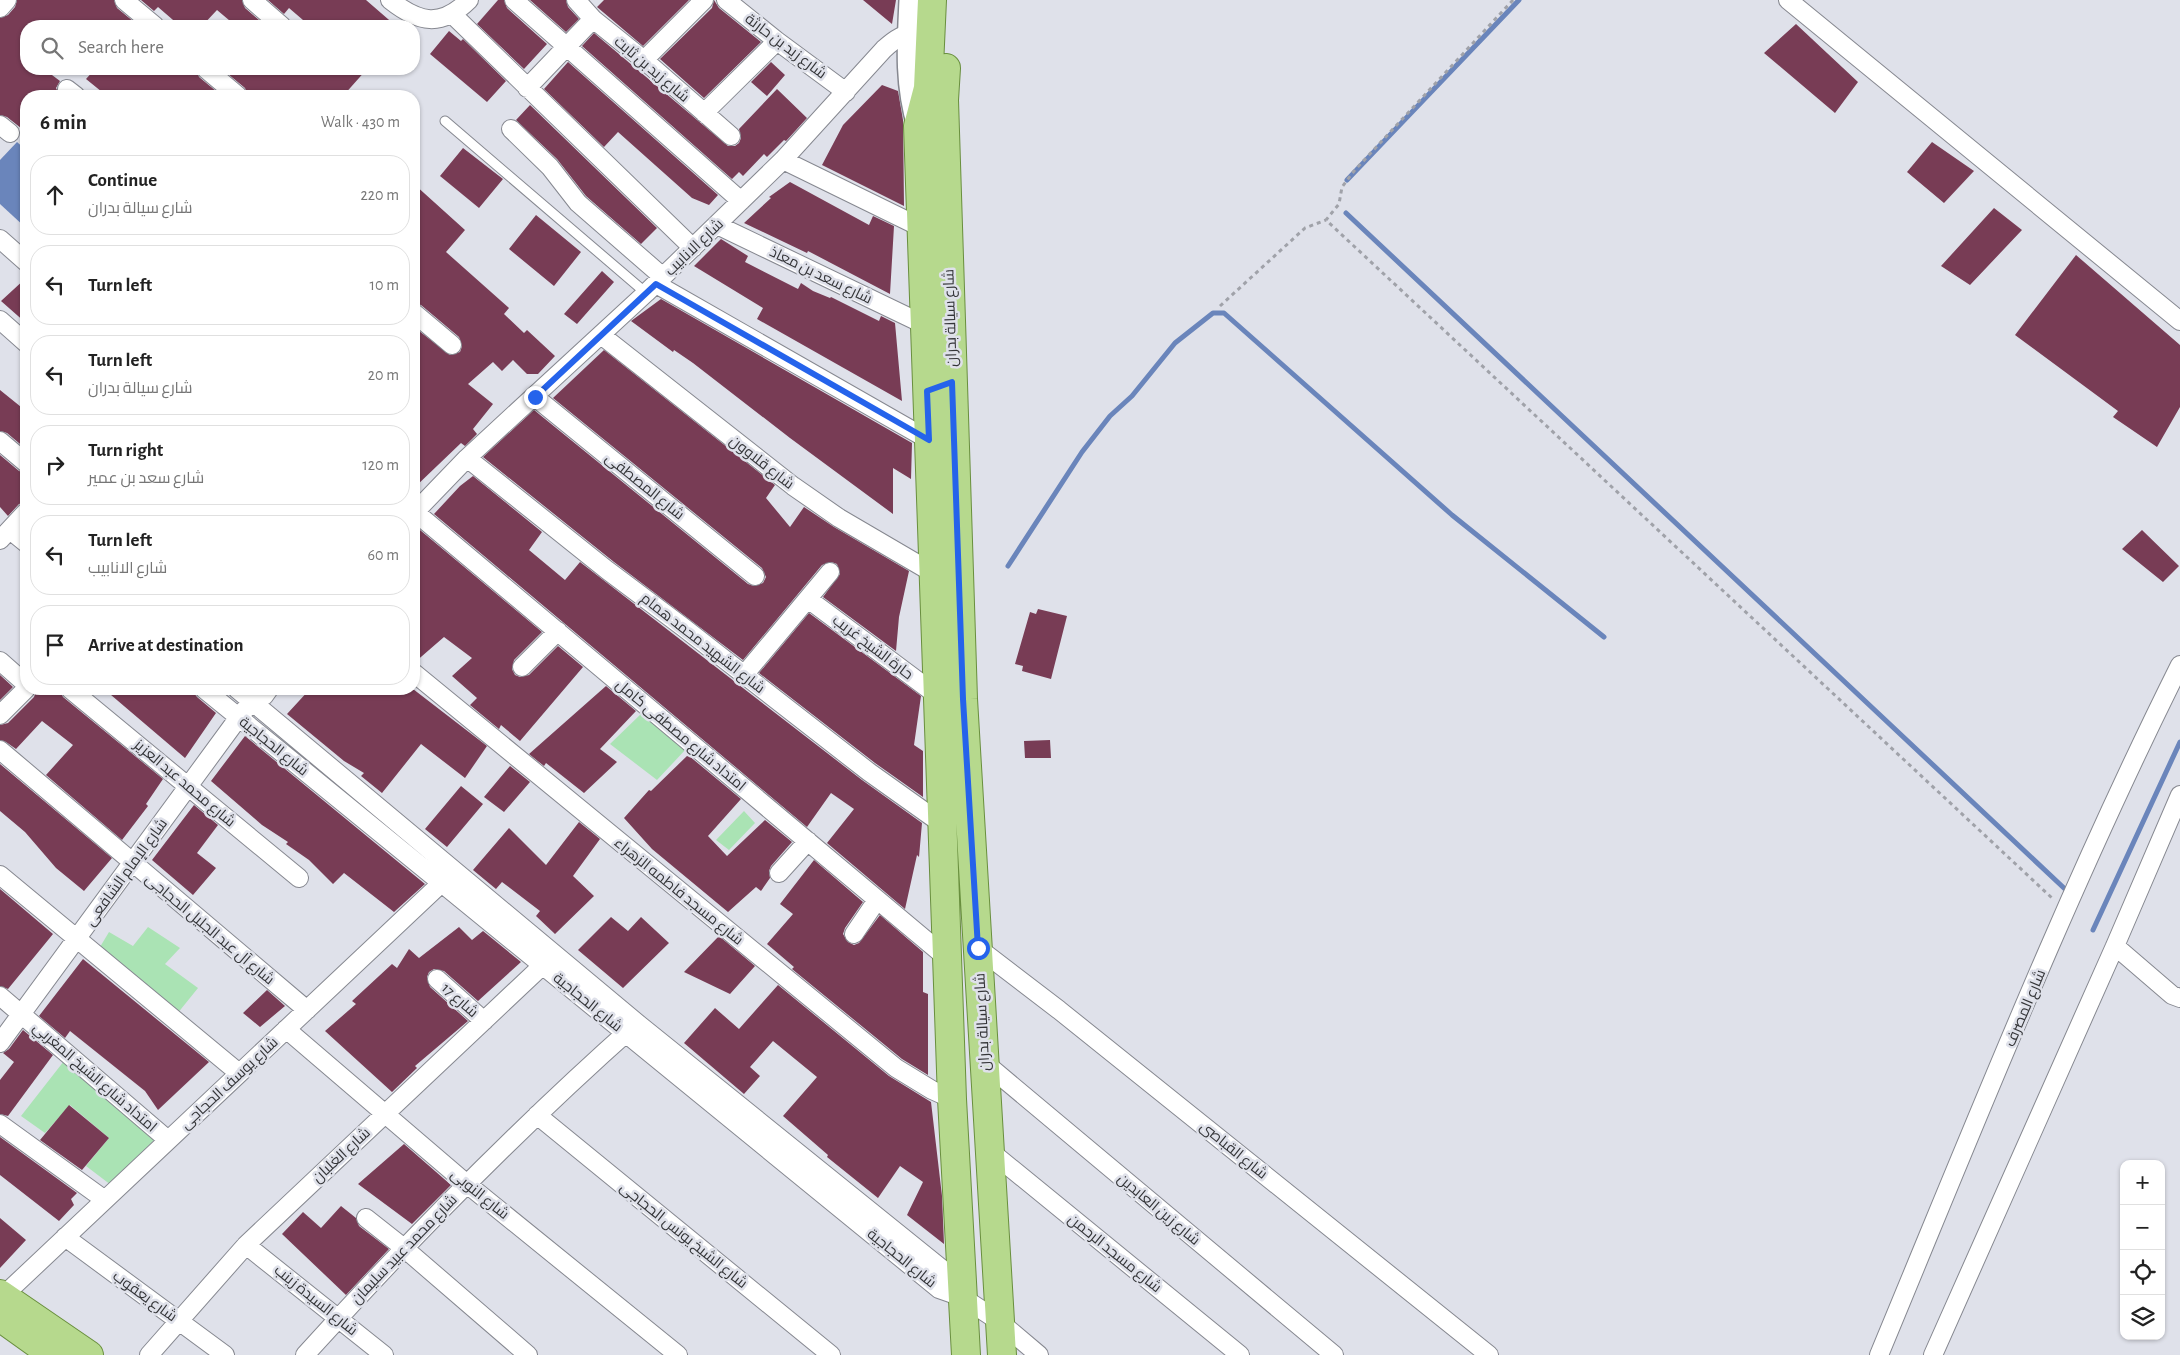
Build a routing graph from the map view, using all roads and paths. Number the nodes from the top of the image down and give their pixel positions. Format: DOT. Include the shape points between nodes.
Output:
graph roads {
  1 [pos="7,0"];
  2 [pos="124,0"];
  3 [pos="252,0"];
  4 [pos="390,0"];
  5 [pos="469,0"];
  6 [pos="514,0"];
  7 [pos="704,0"];
  8 [pos="726,0"];
  9 [pos="910,0"];
  10 [pos="932,0"];
  11 [pos="949,0"];
  12 [pos="1513,0"];
  13 [pos="1788,0"];
  14 [pos="586,7"];
  15 [pos="0,8"];
  16 [pos="452,14"];
  17 [pos="149,20"];
  18 [pos="275,20"];
  19 [pos="920,32"];
  20 [pos="777,41"];
  21 [pos="566,47"];
  22 [pos="644,60"];
  23 [pos="213,75"];
  24 [pos="528,88"];
  25 [pos="231,90"];
  26 [pos="846,92"];
  27 [pos="704,113"];
  28 [pos="445,121"];
  29 [pos="512,129"];
  30 [pos="731,136"];
  31 [pos="783,160"];
  32 [pos="742,201"];
  33 [pos="1326,220"];
  34 [pos="717,225"];
  35 [pos="922,228"];
  36 [pos="2,245"];
  37 [pos="693,248"];
  38 [pos="20,258"];
  39 [pos="655,285"];
  40 [pos="1220,306"];
  41 [pos="420,318"];
  42 [pos="0,320"];
  43 [pos="2180,321"];
  44 [pos="925,325"];
  45 [pos="601,335"];
  46 [pos="20,338"];
  47 [pos="452,345"];
  48 [pos="952,382"];
  49 [pos="927,391"];
  50 [pos="535,397"];
  51 [pos="929,440"];
  52 [pos="0,441"];
  53 [pos="20,458"];
  54 [pos="467,458"];
  55 [pos="420,506"];
  56 [pos="420,517"];
  57 [pos="20,520"];
  58 [pos="3,538"];
  59 [pos="20,542"];
  60 [pos="830,572"];
  61 [pos="933,573"];
  62 [pos="755,576"];
  63 [pos="808,599"];
  64 [pos="558,631"];
  65 [pos="0,661"];
  66 [pos="2180,665"];
  67 [pos="522,667"];
  68 [pos="744,675"];
  69 [pos="420,678"];
  70 [pos="20,679"];
  71 [pos="20,695"];
  72 [pos="77,695"];
  73 [pos="212,695"];
  74 [pos="252,695"];
  75 [pos="265,695"];
  76 [pos="938,696"];
  77 [pos="0,715"];
  78 [pos="239,717"];
  79 [pos="0,750"];
  80 [pos="189,786"];
  81 [pos="2180,795"];
  82 [pos="942,824"];
  83 [pos="808,842"];
  84 [pos="133,863"];
  85 [pos="456,870"];
  86 [pos="779,873"];
  87 [pos="0,875"];
  88 [pos="298,878"];
  89 [pos="441,883"];
  90 [pos="877,900"];
  91 [pos="2066,911"];
  92 [pos="854,934"];
  93 [pos="76,940"];
  94 [pos="2115,946"];
  95 [pos="978,948"];
  96 [pos="946,958"];
  97 [pos="543,965"];
  98 [pos="437,979"];
  99 [pos="0,996"];
  100 [pos="2180,998"];
  101 [pos="307,1010"];
  102 [pos="22,1013"];
  103 [pos="484,1021"];
  104 [pos="632,1028"];
  105 [pos="286,1029"];
  106 [pos="0,1043"];
  107 [pos="985,1063"];
  108 [pos="239,1073"];
  109 [pos="952,1099"];
  110 [pos="385,1114"];
  111 [pos="538,1115"];
  112 [pos="0,1124"];
  113 [pos="168,1140"];
  114 [pos="990,1151"];
  115 [pos="467,1184"];
  116 [pos="105,1200"];
  117 [pos="366,1218"];
  118 [pos="65,1237"];
  119 [pos="246,1245"];
  120 [pos="404,1248"];
  121 [pos="962,1297"];
  122 [pos="1,1302"];
  123 [pos="339,1318"];
  124 [pos="178,1320"];
  125 [pos="1000,1322"];
  126 [pos="46,1347"];
  127 [pos="89,1355"];
  128 [pos="149,1355"];
  129 [pos="225,1355"];
  130 [pos="305,1355"];
  131 [pos="384,1355"];
  132 [pos="528,1355"];
  133 [pos="678,1355"];
  134 [pos="832,1355"];
  135 [pos="966,1355"];
  136 [pos="1002,1355"];
  137 [pos="1039,1355"];
  138 [pos="1240,1355"];
  139 [pos="1334,1355"];
  140 [pos="1489,1355"];
  141 [pos="1879,1355"];
  142 [pos="1933,1355"];
  1 -- 15 [label="street"];
  2 -- 17 [label="street"];
  3 -- 18 [label="street"];
  4 -- 16 [label="street" via="419,18 433,20"];
  5 -- 16 [label="street"];
  6 -- 21 [label="street"];
  7 -- 22 [label="street"];
  8 -- 20 [label="street, شارع زيد بن حارثة"];
  9 -- 19 [label="street, شارع سيالة بدران"];
  10 -- 19 [label="main road, شارع سيالة بدران"];
  11 -- 48 [label="main road, شارع سيالة بدران" via="944,100"];
  12 -- 33 [label="path" via="1354,171 1342,187 1339,204"];
  13 -- 43 [label="street"];
  14 -- 21 [label="street"];
  14 -- 22 [label="street, شارع زيد بن ثابت"];
  16 -- 24 [label="street"];
  19 -- 26 [label="street, شارع الانابيب" via="895,39"];
  19 -- 35 [label="main road, شارع سيالة بدران" via="928,88 918,126"];
  20 -- 26 [label="street, شارع زيد بن حارثة"];
  20 -- 27 [label="street"];
  21 -- 24 [label="street"];
  21 -- 32 [label="street"];
  22 -- 27 [label="street, شارع زيد بن ثابت"];
  23 -- 25 [label="street"];
  24 -- 37 [label="street"];
  26 -- 31 [label="street, شارع الانابيب"];
  27 -- 30 [label="street, شارع زيد بن ثابت"];
  28 -- 39 [label="lane"];
  29 -- 39 [label="street"];
  31 -- 32 [label="street, شارع الانابيب"];
  31 -- 35 [label="street"];
  32 -- 34 [label="street, شارع الانابيب"];
  33 -- 40 [label="path" via="1305,228"];
  33 -- 91 [label="path"];
  34 -- 37 [label="street, شارع الانابيب"];
  34 -- 44 [label="street, شارع سعد بن معاذ"];
  35 -- 44 [label="main road, شارع سيالة بدران"];
  36 -- 38 [label="street"];
  37 -- 39 [label="street, شارع الانابيب"];
  39 -- 45 [label="street, شارع الانابيب"];
  39 -- 51 [label="street"];
  41 -- 47 [label="street"];
  42 -- 46 [label="street"];
  44 -- 49 [label="main road, شارع سيالة بدران"];
  45 -- 50 [label="street, شارع الانابيب"];
  45 -- 61 [label="street, شارع قلاوون" via="793,486 839,518"];
  48 -- 49 [label="main road"];
  48 -- 95 [label="main road, شارع سيالة بدران" via="963,699"];
  49 -- 51 [label="main road, شارع سيالة بدران"];
  50 -- 54 [label="street, شارع الانابيب"];
  50 -- 62 [label="street, شارع المصطفى"];
  51 -- 61 [label="main road, شارع سيالة بدران"];
  52 -- 53 [label="street"];
  54 -- 55 [label="street, شارع الانابيب"];
  54 -- 68 [label="street, شارع الشهيد محمد همام"];
  56 -- 64 [label="street, امتداد شارع مصطفى كامل"];
  57 -- 58 [label="street"];
  58 -- 59 [label="street"];
  60 -- 63 [label="street"];
  61 -- 76 [label="main road, شارع سيالة بدران"];
  63 -- 68 [label="street"];
  63 -- 76 [label="street, حارة الشيخ غريب"];
  64 -- 67 [label="street"];
  64 -- 83 [label="street, امتداد شارع مصطفى كامل"];
  65 -- 70 [label="street"];
  66 -- 91 [label="street, شارع المصرف"];
  68 -- 82 [label="street, شارع الشهيد محمد همام"];
  69 -- 109 [label="street, شارع مسجد فاطمه الزهراء" via="896,1068"];
  71 -- 77 [label="street"];
  72 -- 80 [label="street, شارع محمد عبد العزيز"];
  73 -- 78 [label="street, شارع الحجاجية"];
  74 -- 75 [label="street, شارع الإمام الشافعى"];
  74 -- 78 [label="street, شارع الإمام الشافعى"];
  74 -- 85 [label="street, شارع الحجاجية"];
  76 -- 82 [label="main road, شارع سيالة بدران"];
  78 -- 80 [label="street, شارع الإمام الشافعى"];
  78 -- 89 [label="street, شارع الحجاجية"];
  79 -- 84 [label="street, شارع آل عبد الجليل الحجاجى"];
  80 -- 84 [label="street, شارع الإمام الشافعى"];
  80 -- 88 [label="street, شارع محمد عبد العزيز"];
  81 -- 94 [label="street"];
  82 -- 96 [label="main road, شارع سيالة بدران"];
  83 -- 86 [label="street"];
  83 -- 90 [label="street, امتداد شارع مصطفى كامل"];
  84 -- 93 [label="street, شارع الإمام الشافعى"];
  84 -- 101 [label="street, شارع آل عبد الجليل الحجاجى"];
  85 -- 89 [label="street, شارع يوسف الحجاجى"];
  85 -- 104 [label="street, شارع الحجاجية"];
  87 -- 93 [label="street"];
  89 -- 97 [label="street, شارع الحجاجية"];
  89 -- 101 [label="street, شارع يوسف الحجاجى"];
  90 -- 92 [label="street"];
  90 -- 96 [label="street, امتداد شارع مصطفى كامل"];
  91 -- 141 [label="street, شارع المصرف"];
  93 -- 102 [label="street, شارع الإمام الشافعى"];
  93 -- 108 [label="street"];
  94 -- 100 [label="street" via="2172,995"];
  94 -- 142 [label="street"];
  95 -- 107 [label="main road, شارع سيالة بدران"];
  95 -- 140 [label="street, شارع القباصى"];
  96 -- 109 [label="main road, شارع سيالة بدران"];
  97 -- 103 [label="street, شارع الغلبان"];
  97 -- 104 [label="street, شارع الحجاجية"];
  98 -- 103 [label="street, شارع 17"];
  99 -- 102 [label="street, امتداد شارع الشيخ المغربي"];
  101 -- 105 [label="street, شارع يوسف الحجاجى"];
  102 -- 106 [label="street, شارع الإمام الشافعى"];
  102 -- 113 [label="street, امتداد شارع الشيخ المغربي"];
  103 -- 110 [label="street, شارع الغلبان"];
  104 -- 111 [label="street, شارع محمد عبيد سليمان"];
  104 -- 121 [label="street, شارع الحجاجية" via="946,1273"];
  105 -- 108 [label="street, شارع يوسف الحجاجى"];
  105 -- 110 [label="street, شارع النوبى"];
  107 -- 114 [label="main road, شارع سيالة بدران"];
  107 -- 139 [label="street, شارع زين العابدين"];
  108 -- 113 [label="street, شارع يوسف الحجاجى"];
  109 -- 121 [label="main road, شارع سيالة بدران"];
  110 -- 115 [label="street, شارع النوبى"];
  110 -- 119 [label="street, شارع الغلبان"];
  111 -- 115 [label="street, شارع محمد عبيد سليمان"];
  111 -- 134 [label="street, شارع الشيخ يونس الحجاجى"];
  112 -- 116 [label="street"];
  113 -- 116 [label="street, شارع يوسف الحجاجى"];
  114 -- 125 [label="main road, شارع سيالة بدران"];
  114 -- 138 [label="street, شارع مسجد الرحمن"];
  115 -- 120 [label="street, شارع محمد عبيد سليمان"];
  115 -- 133 [label="street, شارع النوبى"];
  116 -- 118 [label="street, شارع يوسف الحجاجى"];
  117 -- 120 [label="street"];
  118 -- 122 [label="street, شارع يوسف الحجاجى"];
  118 -- 124 [label="street, شارع يعقوب"];
  119 -- 123 [label="street, شارع السيدة زينب"];
  119 -- 124 [label="street, شارع الغلبان"];
  120 -- 123 [label="street, شارع محمد عبيد سليمان"];
  120 -- 132 [label="street"];
  121 -- 125 [label="street"];
  121 -- 135 [label="main road, شارع سيالة بدران"];
  122 -- 126 [label="main road"];
  123 -- 130 [label="street, شارع محمد عبيد سليمان"];
  123 -- 131 [label="street, شارع السيدة زينب"];
  124 -- 128 [label="street, شارع الغلبان"];
  124 -- 129 [label="street, شارع يعقوب"];
  125 -- 136 [label="main road, شارع سيالة بدران"];
  125 -- 137 [label="street"];
  126 -- 127 [label="main road"];
}
